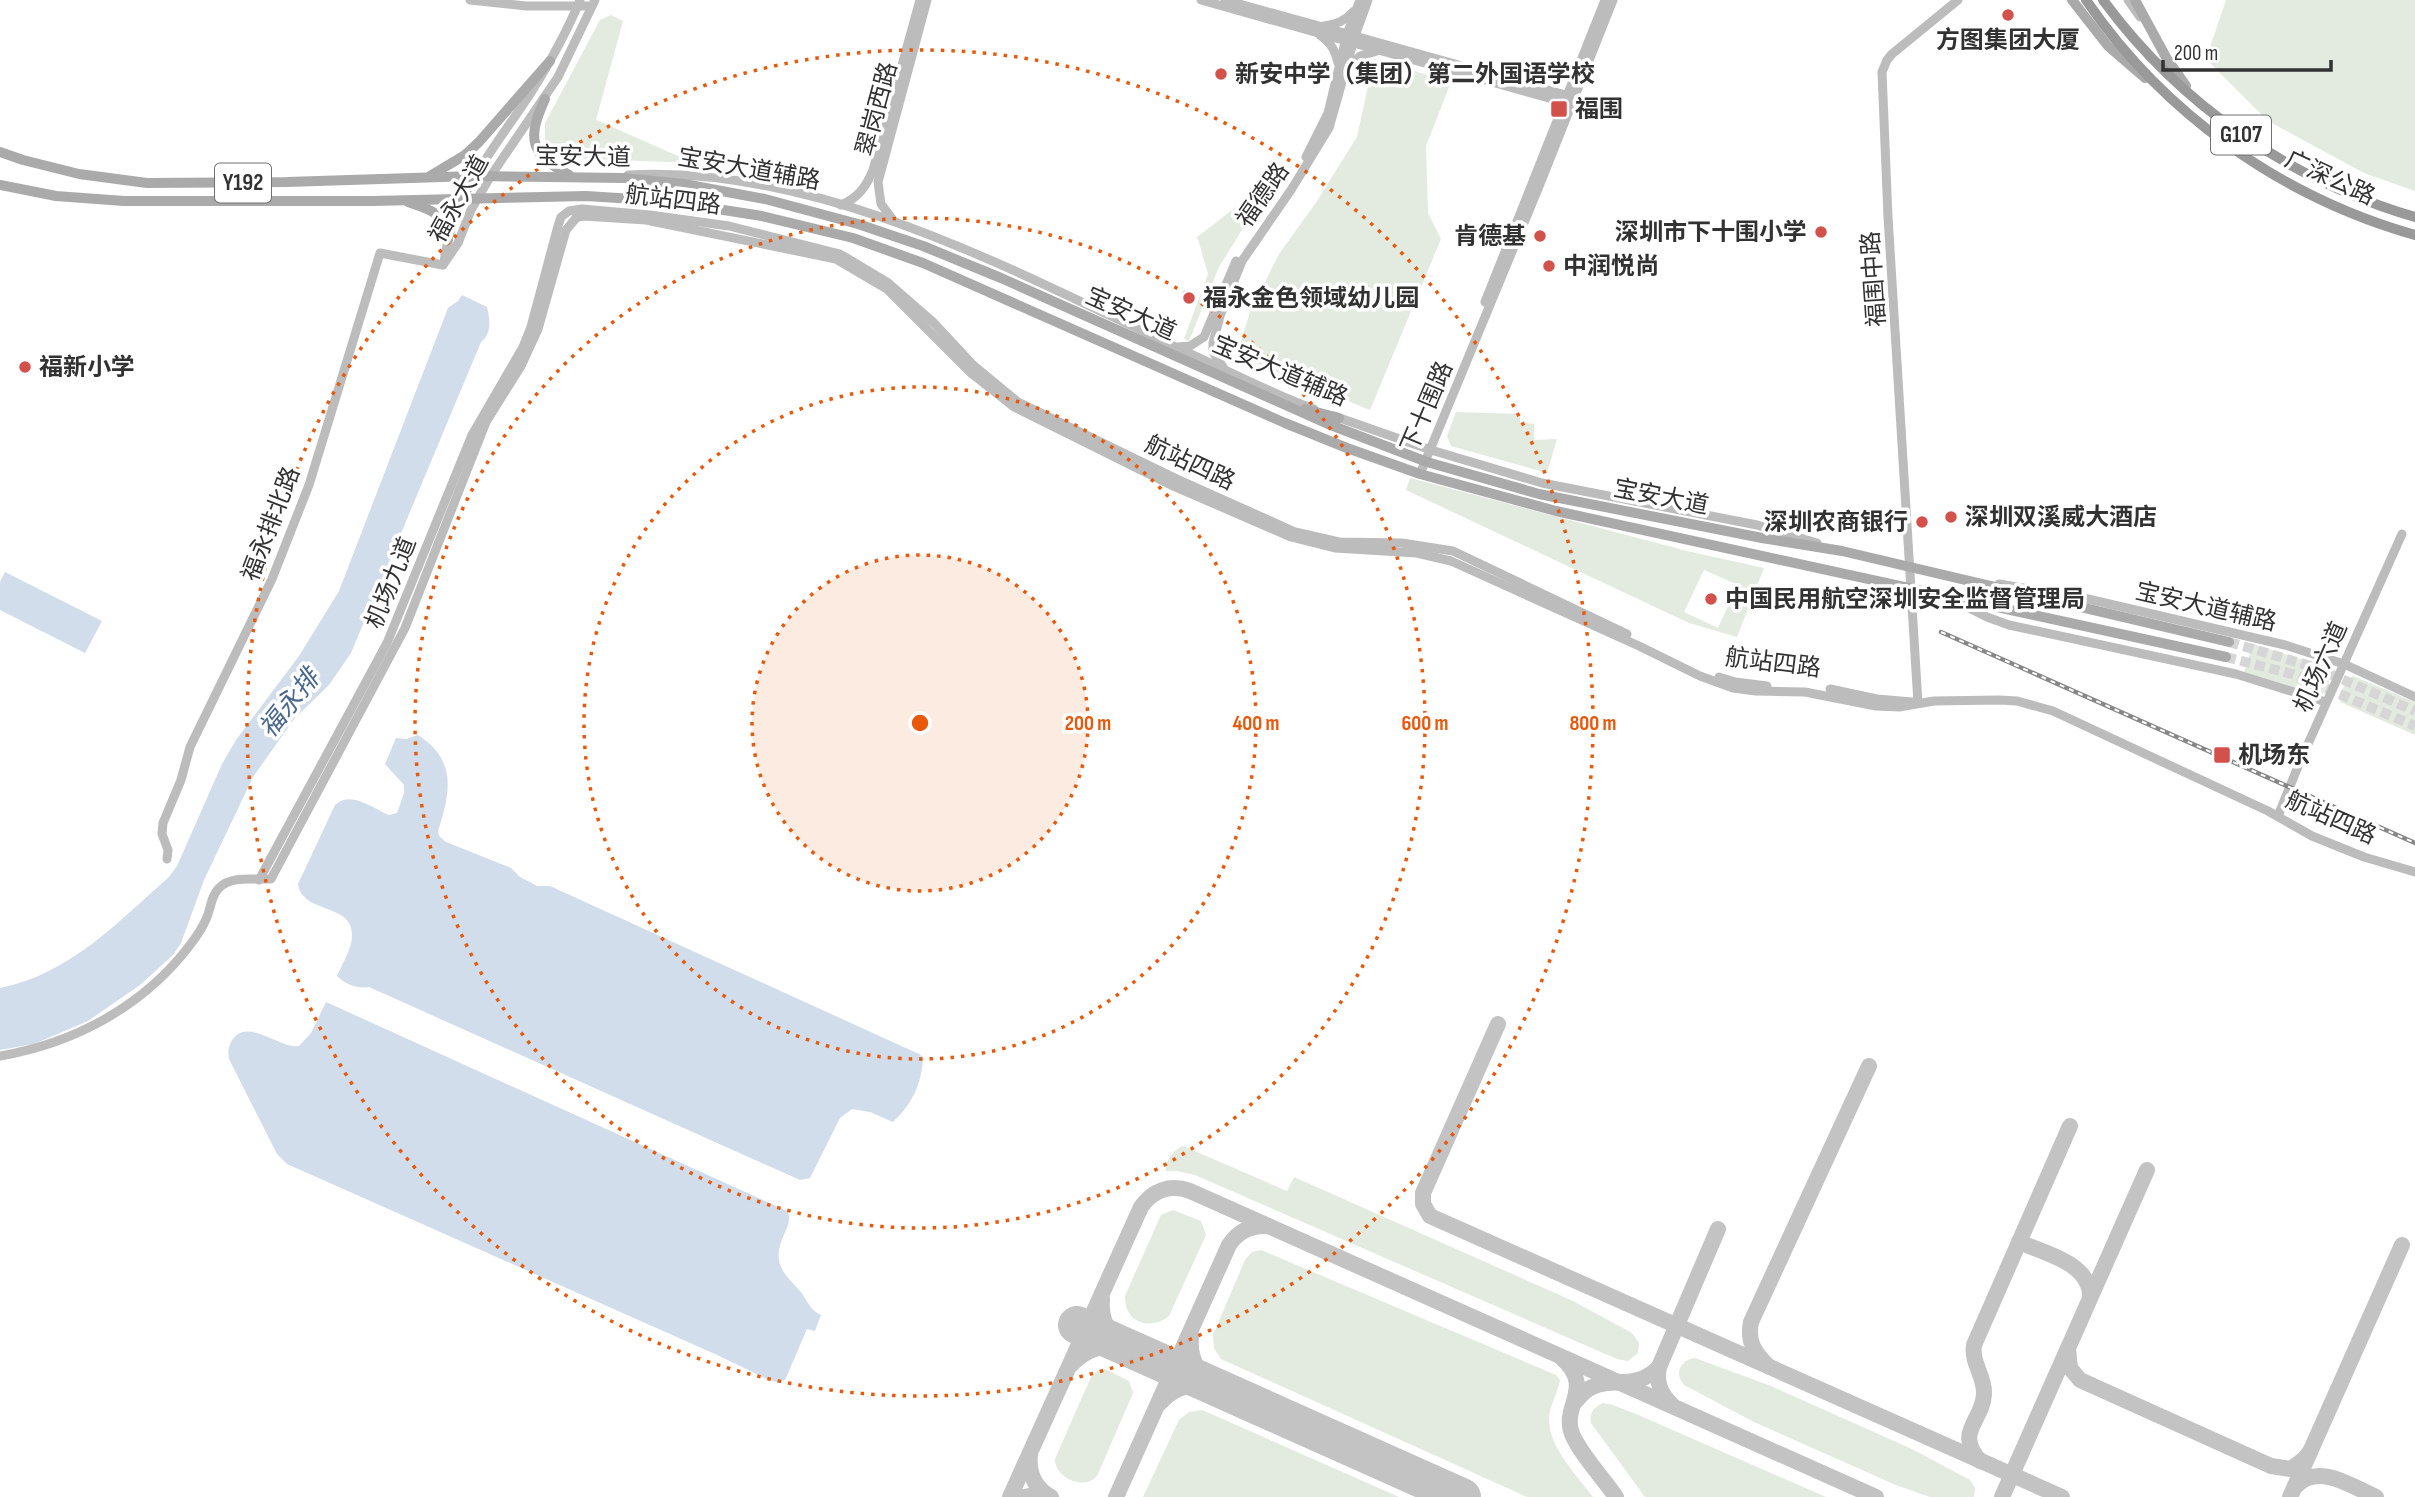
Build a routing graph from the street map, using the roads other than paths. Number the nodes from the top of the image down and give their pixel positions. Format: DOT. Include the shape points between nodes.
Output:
graph roads {
  1 [pos="470,0"];
  2 [pos="920,0"];
  3 [pos="927,0"];
  4 [pos="1201,0"];
  5 [pos="1224,0"];
  6 [pos="1360,0"];
  7 [pos="1368,0"];
  8 [pos="1605,0"];
  9 [pos="1613,0"];
  10 [pos="1958,0"];
  11 [pos="2071,0"];
  12 [pos="2086,0"];
  13 [pos="2103,0"];
  14 [pos="2128,0"];
  15 [pos="2135,0"];
  16 [pos="594,3"];
  17 [pos="578,4"];
  18 [pos="1363,16"];
  19 [pos="1311,27"];
  20 [pos="1350,38"];
  21 [pos="1377,42"];
  22 [pos="2159,44"];
  23 [pos="1385,51"];
  24 [pos="550,61"];
  25 [pos="1341,73"];
  26 [pos="2167,96"];
  27 [pos="545,99"];
  28 [pos="1570,100"];
  29 [pos="2197,101"];
  30 [pos="0,152"];
  31 [pos="474,176"];
  32 [pos="490,177"];
  33 [pos="573,177"];
  34 [pos="594,177"];
  35 [pos="425,178"];
  36 [pos="0,185"];
  37 [pos="463,198"];
  38 [pos="477,198"];
  39 [pos="401,200"];
  40 [pos="841,205"];
  41 [pos="2415,217"];
  42 [pos="898,224"];
  43 [pos="2415,235"];
  44 [pos="448,240"];
  45 [pos="443,265"];
  46 [pos="544,295"];
  47 [pos="1213,325"];
  48 [pos="1174,346"];
  49 [pos="1230,372"];
  50 [pos="1277,402"];
  51 [pos="1339,418"];
  52 [pos="1429,449"];
  53 [pos="1424,461"];
  54 [pos="1420,474"];
  55 [pos="2402,534"];
  56 [pos="1842,551"];
  57 [pos="1911,566"];
  58 [pos="1979,582"];
  59 [pos="1912,589"];
  60 [pos="1942,595"];
  61 [pos="2229,642"];
  62 [pos="2226,657"];
  63 [pos="2344,664"];
  64 [pos="2415,697"];
  65 [pos="2326,702"];
  66 [pos="1918,703"];
  67 [pos="2278,817"];
  68 [pos="167,859"];
  69 [pos="2415,872"];
  70 [pos="259,880"];
  71 [pos="0,1056"];
  1 -- 17 [label="street" via="526,6"];
  2 -- 40 [label="street, 翠岗西路" via="873,170 863,189"];
  3 -- 42 [label="street, 翠岗西路" via="878,182 881,204"];
  4 -- 19 [label="street"];
  5 -- 19 [label="street"];
  6 -- 19 [label="street" via="1346,19"];
  6 -- 20 [label="street"];
  7 -- 18 [label="street"];
  8 -- 28 [label="street, 下十围路"];
  9 -- 28 [label="street, 下十围路"];
  10 -- 57 [label="street, 福围中路" via="1892,54 1882,72"];
  11 -- 26 [label="main road" via="2108,46"];
  12 -- 26 [label="highway, 广深公路 / G107"];
  13 -- 29 [label="highway, 广深公路 / G107" via="2149,55"];
  14 -- 22 [label="street"];
  15 -- 22 [label="main road"];
  16 -- 17 [label="street"];
  16 -- 27 [label="street, 福永大道"];
  17 -- 24 [label="street, 福永大道"];
  18 -- 20 [label="street"];
  18 -- 21 [label="street" via="1366,34"];
  19 -- 20 [label="street"];
  19 -- 25 [label="street" via="1335,51"];
  20 -- 21 [label="street"];
  20 -- 23 [label="street"];
  20 -- 25 [label="street, 福德路"];
  21 -- 28 [label="street"];
  22 -- 29 [label="main road"];
  23 -- 25 [label="street" via="1360,56"];
  23 -- 28 [label="street"];
  24 -- 31 [label="street, 福永大道"];
  24 -- 35 [label="main road" via="473,148"];
  25 -- 47 [label="street, 福德路" via="1329,128 1242,261"];
  26 -- 43 [label="highway, 广深公路 / G107" via="2265,170 2346,211"];
  27 -- 32 [label="street, 福永大道"];
  27 -- 33 [label="main road" via="534,143 544,159"];
  28 -- 52 [label="street, 下十围路"];
  29 -- 41 [label="highway, 广深公路 / G107" via="2282,162 2360,200"];
  30 -- 35 [label="main road, 宝安大道 / Y192" via="60,170 147,183"];
  31 -- 32 [label="main road, 宝安大道 / Y192"];
  31 -- 35 [label="main road, 宝安大道 / Y192"];
  31 -- 37 [label="street, 福永大道"];
  32 -- 33 [label="main road, 宝安大道"];
  32 -- 38 [label="street, 福永大道"];
  33 -- 34 [label="main road, 宝安大道"];
  34 -- 40 [label="street, 宝安大道辅路" via="693,175"];
  34 -- 50 [label="main road, 宝安大道" via="721,190 870,228 1001,278"];
  36 -- 39 [label="main road, 宝安大道 / Y192" via="56,196 124,201"];
  37 -- 38 [label="main road, 宝安大道"];
  37 -- 39 [label="main road, 宝安大道 / Y192"];
  37 -- 44 [label="street, 福永大道"];
  38 -- 45 [label="street, 福永大道"];
  38 -- 54 [label="main road, 宝安大道" via="586,196 666,201 762,216 853,239 923,263 1285,423"];
  39 -- 44 [label="main road" via="439,214 446,222"];
  40 -- 42 [label="street, 宝安大道辅路"];
  42 -- 48 [label="street, 宝安大道辅路"];
  44 -- 45 [label="street, 福永大道"];
  45 -- 68 [label="street, 福永排北路" via="380,253 309,485 272,579 190,747 163,823"];
  46 -- 66 [label="street, 航站四路" via="561,217 582,209 729,226 840,254 887,282 1018,402 1295,532 1339,542 1402,543 1454,551 1702,671 1735,682 1806,686"];
  46 -- 70 [label="street, 机场九道" via="523,347 472,435 387,643"];
  46 -- 70 [label="street, 机场九道" via="538,330 486,422 396,647 271,879"];
  47 -- 48 [label="street, 福德路" via="1198,343"];
  47 -- 49 [label="street, 福德路" via="1213,352"];
  48 -- 49 [label="street, 宝安大道辅路"];
  49 -- 51 [label="street, 宝安大道辅路"];
  50 -- 51 [label="main road"];
  50 -- 53 [label="main road, 宝安大道"];
  51 -- 52 [label="street, 宝安大道辅路"];
  52 -- 53 [label="street, 下十围路"];
  52 -- 56 [label="street, 宝安大道辅路" via="1542,483 1757,525"];
  53 -- 54 [label="street, 下十围路"];
  53 -- 56 [label="main road, 宝安大道" via="1539,494"];
  54 -- 59 [label="main road, 宝安大道" via="1556,511"];
  55 -- 63 [label="street, 机场六道"];
  56 -- 57 [label="main road, 宝安大道"];
  57 -- 58 [label="main road, 宝安大道"];
  57 -- 59 [label="street, 福围中路"];
  58 -- 61 [label="main road, 宝安大道"];
  58 -- 63 [label="street, 宝安大道辅路" via="2038,589 2218,628"];
  59 -- 60 [label="main road, 宝安大道"];
  59 -- 66 [label="street, 福围中路"];
  60 -- 62 [label="main road, 宝安大道"];
  60 -- 65 [label="street" via="2009,625 2243,676"];
  63 -- 64 [label="street, 宝安大道辅路"];
  63 -- 65 [label="street, 机场六道"];
  65 -- 67 [label="street, 机场六道"];
  66 -- 67 [label="street, 航站四路" via="1999,699 2045,708"];
  67 -- 69 [label="street, 航站四路" via="2345,850"];
  70 -- 71 [label="street" via="237,880 218,888 190,946 134,1000 66,1039"];
}
